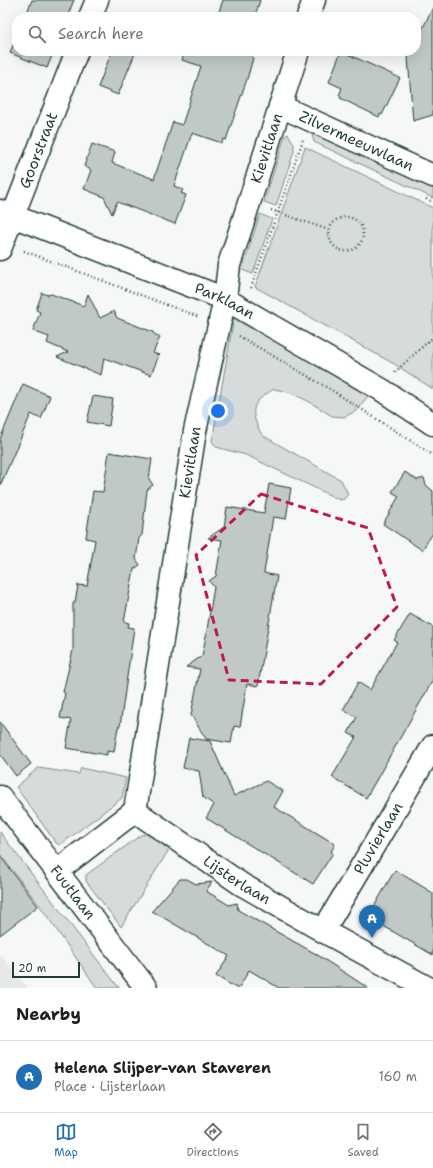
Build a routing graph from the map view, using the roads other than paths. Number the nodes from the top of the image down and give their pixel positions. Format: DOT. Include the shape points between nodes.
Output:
graph roads {
  1 [pos="97,0"];
  2 [pos="314,0"];
  3 [pos="92,12"];
  4 [pos="310,12"];
  5 [pos="75,56"];
  6 [pos="296,56"];
  7 [pos="280,106"];
  8 [pos="433,176"];
  9 [pos="6,214"];
  10 [pos="1,246"];
  11 [pos="225,299"];
  12 [pos="433,424"];
  13 [pos="433,746"];
  14 [pos="0,797"];
  15 [pos="135,811"];
  16 [pos="57,871"];
  17 [pos="323,931"];
  18 [pos="146,988"];
  19 [pos="428,988"];
  1 -- 3 [label="street"];
  2 -- 4 [label="street"];
  5 -- 9 [label="street, Goorstraat"];
  6 -- 7 [label="street, Kievitlaan"];
  7 -- 8 [label="street, Zilvermeeuwlaan"];
  7 -- 11 [label="street, Kievitlaan" via="229,266"];
  9 -- 10 [label="street, Goorstraat"];
  9 -- 11 [label="street, Parklaan"];
  11 -- 12 [label="street, Parklaan" via="382,390"];
  11 -- 15 [label="street, Kievitlaan" via="195,431"];
  13 -- 17 [label="street, Pluvierlaan"];
  14 -- 16 [label="street, Fuutlaan"];
  15 -- 16 [label="street"];
  15 -- 17 [label="street, Lijsterlaan" via="241,884"];
  16 -- 18 [label="street, Fuutlaan"];
  17 -- 19 [label="street, Lijsterlaan"];
}
